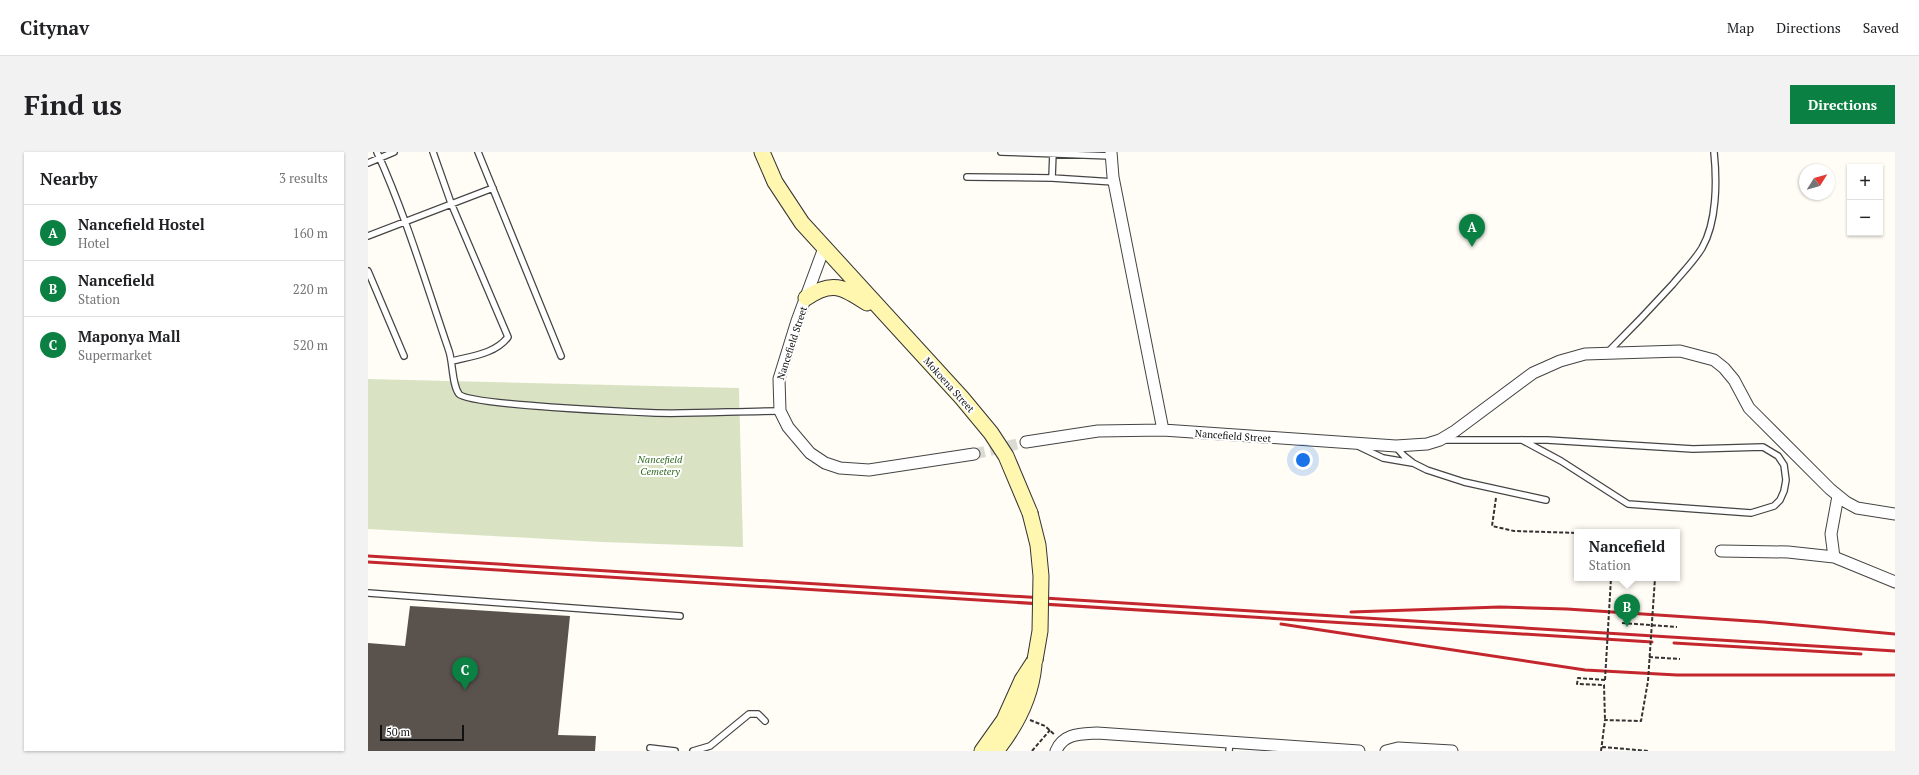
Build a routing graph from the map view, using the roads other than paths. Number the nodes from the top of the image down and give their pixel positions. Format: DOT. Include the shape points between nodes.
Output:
graph roads {
  1 [pos="394,152"];
  2 [pos="433,152"];
  3 [pos="478,152"];
  4 [pos="762,152"];
  5 [pos="1001,152"];
  6 [pos="1010,152"];
  7 [pos="1714,152"];
  8 [pos="1053,153"];
  9 [pos="1111,154"];
  10 [pos="378,155"];
  11 [pos="368,163"];
  12 [pos="967,177"];
  13 [pos="1052,178"];
  14 [pos="1114,182"];
  15 [pos="493,188"];
  16 [pos="451,203"];
  17 [pos="405,221"];
  18 [pos="368,236"];
  19 [pos="824,248"];
  20 [pos="368,270"];
  21 [pos="806,298"];
  22 [pos="882,312"];
  23 [pos="1608,352"];
  24 [pos="404,356"];
  25 [pos="561,356"];
  26 [pos="452,362"];
  27 [pos="780,411"];
  28 [pos="1163,430"];
  29 [pos="1440,440"];
  30 [pos="1522,440"];
  31 [pos="1026,442"];
  32 [pos="1355,444"];
  33 [pos="1396,446"];
  34 [pos="974,454"];
  35 [pos="1413,463"];
  36 [pos="1838,496"];
  37 [pos="1546,500"];
  38 [pos="1895,514"];
  39 [pos="1721,552"];
  40 [pos="1834,557"];
  41 [pos="1895,582"];
  42 [pos="368,593"];
  43 [pos="680,616"];
  44 [pos="1027,682"];
  45 [pos="765,721"];
  46 [pos="1229,746"];
  47 [pos="650,748"];
  48 [pos="675,751"];
  49 [pos="693,751"];
  50 [pos="982,751"];
  51 [pos="996,751"];
  52 [pos="1056,751"];
  53 [pos="1359,751"];
  54 [pos="1386,751"];
  55 [pos="1452,751"];
  1 -- 10 [label="lane"];
  2 -- 16 [label="lane"];
  3 -- 15 [label="lane"];
  4 -- 19 [label="main road, Mokoena Street" via="775,182 802,223"];
  5 -- 6 [label="lane"];
  6 -- 8 [label="lane"];
  7 -- 23 [label="lane" via="1716,192 1712,219 1703,247 1650,310"];
  8 -- 9 [label="lane"];
  8 -- 13 [label="lane"];
  9 -- 14 [label="street"];
  10 -- 11 [label="lane"];
  10 -- 17 [label="lane"];
  12 -- 13 [label="lane"];
  13 -- 14 [label="lane"];
  14 -- 28 [label="street"];
  15 -- 16 [label="lane"];
  15 -- 25 [label="lane"];
  16 -- 17 [label="lane"];
  16 -- 26 [label="lane" via="508,337 502,346 491,351"];
  17 -- 18 [label="lane"];
  17 -- 26 [label="lane"];
  19 -- 21 [label="street, Nancefield Street"];
  19 -- 22 [label="main road, Mokoena Street"];
  20 -- 24 [label="lane"];
  21 -- 22 [label="main road" via="825,287 835,287 851,293"];
  21 -- 27 [label="street, Nancefield Street" via="779,379"];
  22 -- 44 [label="main road, Mokoena Street, bridge" via="962,398 991,434 1006,456 1030,513 1038,545 1041,576 1040,631 1035,660"];
  23 -- 29 [label="street, Nancefield Street" via="1566,359 1533,373"];
  23 -- 36 [label="street, Nancefield Street" via="1680,352 1714,360 1734,380 1749,408"];
  26 -- 27 [label="lane" via="456,390 460,396 476,400 657,413"];
  27 -- 34 [label="street, Nancefield Street" via="788,427 810,453 825,464 840,468 869,470"];
  28 -- 31 [label="street, Nancefield Street" via="1098,431"];
  28 -- 32 [label="street, Nancefield Street"];
  29 -- 30 [label="lane"];
  29 -- 33 [label="street, Nancefield Street" via="1427,444"];
  30 -- 30 [label="lane" via="1693,449 1763,448 1778,456 1784,465 1786,480 1780,500 1774,506 1751,513 1628,504"];
  32 -- 33 [label="street, Nancefield Street"];
  32 -- 35 [label="lane" via="1383,458"];
  33 -- 35 [label="lane"];
  35 -- 37 [label="lane" via="1426,470 1464,482"];
  36 -- 38 [label="street, Nancefield Street" via="1857,508"];
  36 -- 40 [label="street" via="1831,534"];
  39 -- 40 [label="street" via="1788,552"];
  40 -- 41 [label="street"];
  42 -- 43 [label="lane"];
  44 -- 50 [label="main road, Mokoena Street"];
  44 -- 51 [label="main road, Mokoena Street" via="1015,724"];
  45 -- 49 [label="lane" via="758,714 749,714 710,746"];
  46 -- 52 [label="street" via="1097,733 1072,735 1062,741"];
  46 -- 53 [label="street"];
  47 -- 48 [label="lane"];
  54 -- 55 [label="street" via="1398,748"];
}
